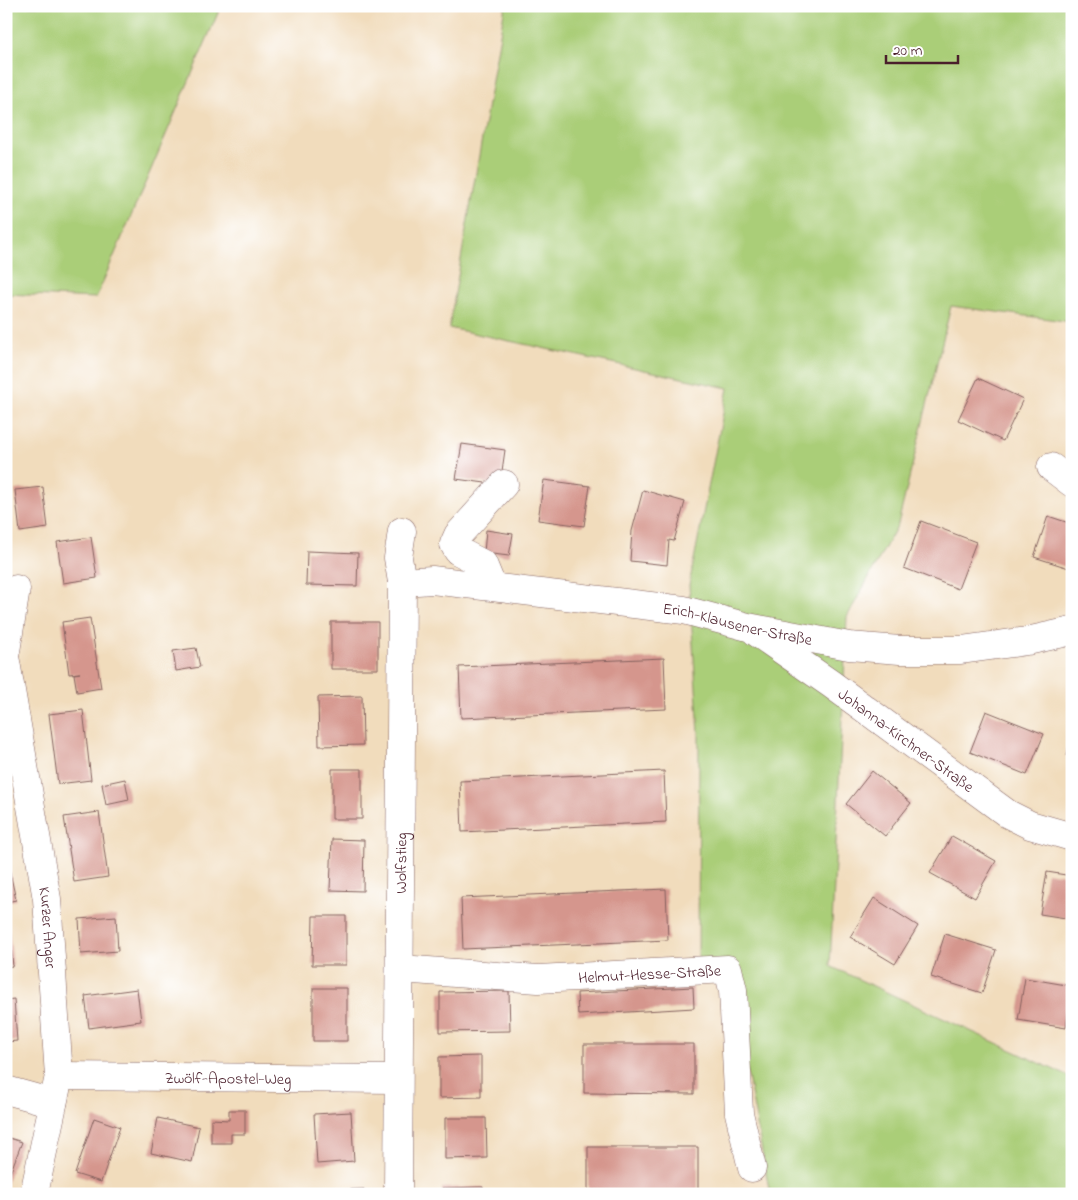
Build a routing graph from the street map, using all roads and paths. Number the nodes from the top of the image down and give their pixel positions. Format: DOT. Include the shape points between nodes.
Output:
graph roads {
  1 [pos="504,484"];
  2 [pos="402,531"];
  3 [pos="402,582"];
  4 [pos="492,586"];
  5 [pos="16,589"];
  6 [pos="748,627"];
  7 [pos="1072,632"];
  8 [pos="6,651"];
  9 [pos="6,662"];
  10 [pos="1072,837"];
  11 [pos="400,969"];
  12 [pos="59,1076"];
  13 [pos="398,1079"];
  14 [pos="6,1090"];
  15 [pos="53,1103"];
  16 [pos="752,1168"];
  17 [pos="34,1194"];
  18 [pos="398,1194"];
  1 -- 4 [label="street" via="458,535 454,544 458,551 483,564"];
  2 -- 3 [label="street, Wolfstieg" via="398,558"];
  3 -- 4 [label="street, Erich-Klausener-Straße" via="432,580"];
  3 -- 11 [label="street, Wolfstieg"];
  4 -- 6 [label="street, Erich-Klausener-Straße" via="684,610"];
  5 -- 8 [label="street"];
  6 -- 7 [label="street, Erich-Klausener-Straße" via="849,646 900,650 961,650"];
  6 -- 10 [label="street, Johanna-Kirchner-Straße" via="1008,814 1030,825"];
  9 -- 12 [label="street, Kurzer Anger" via="47,899"];
  11 -- 13 [label="street, Wolfstieg"];
  11 -- 16 [label="street, Helmut-Hesse-Straße" via="538,979 728,969 733,990 739,1114"];
  12 -- 13 [label="street, Zwölf-Apostel-Weg"];
  12 -- 15 [label="street, Kurzer Anger"];
  13 -- 18 [label="street, Wolfstieg"];
  14 -- 15 [label="street"];
  15 -- 17 [label="street, Kurzer Anger"];
}
